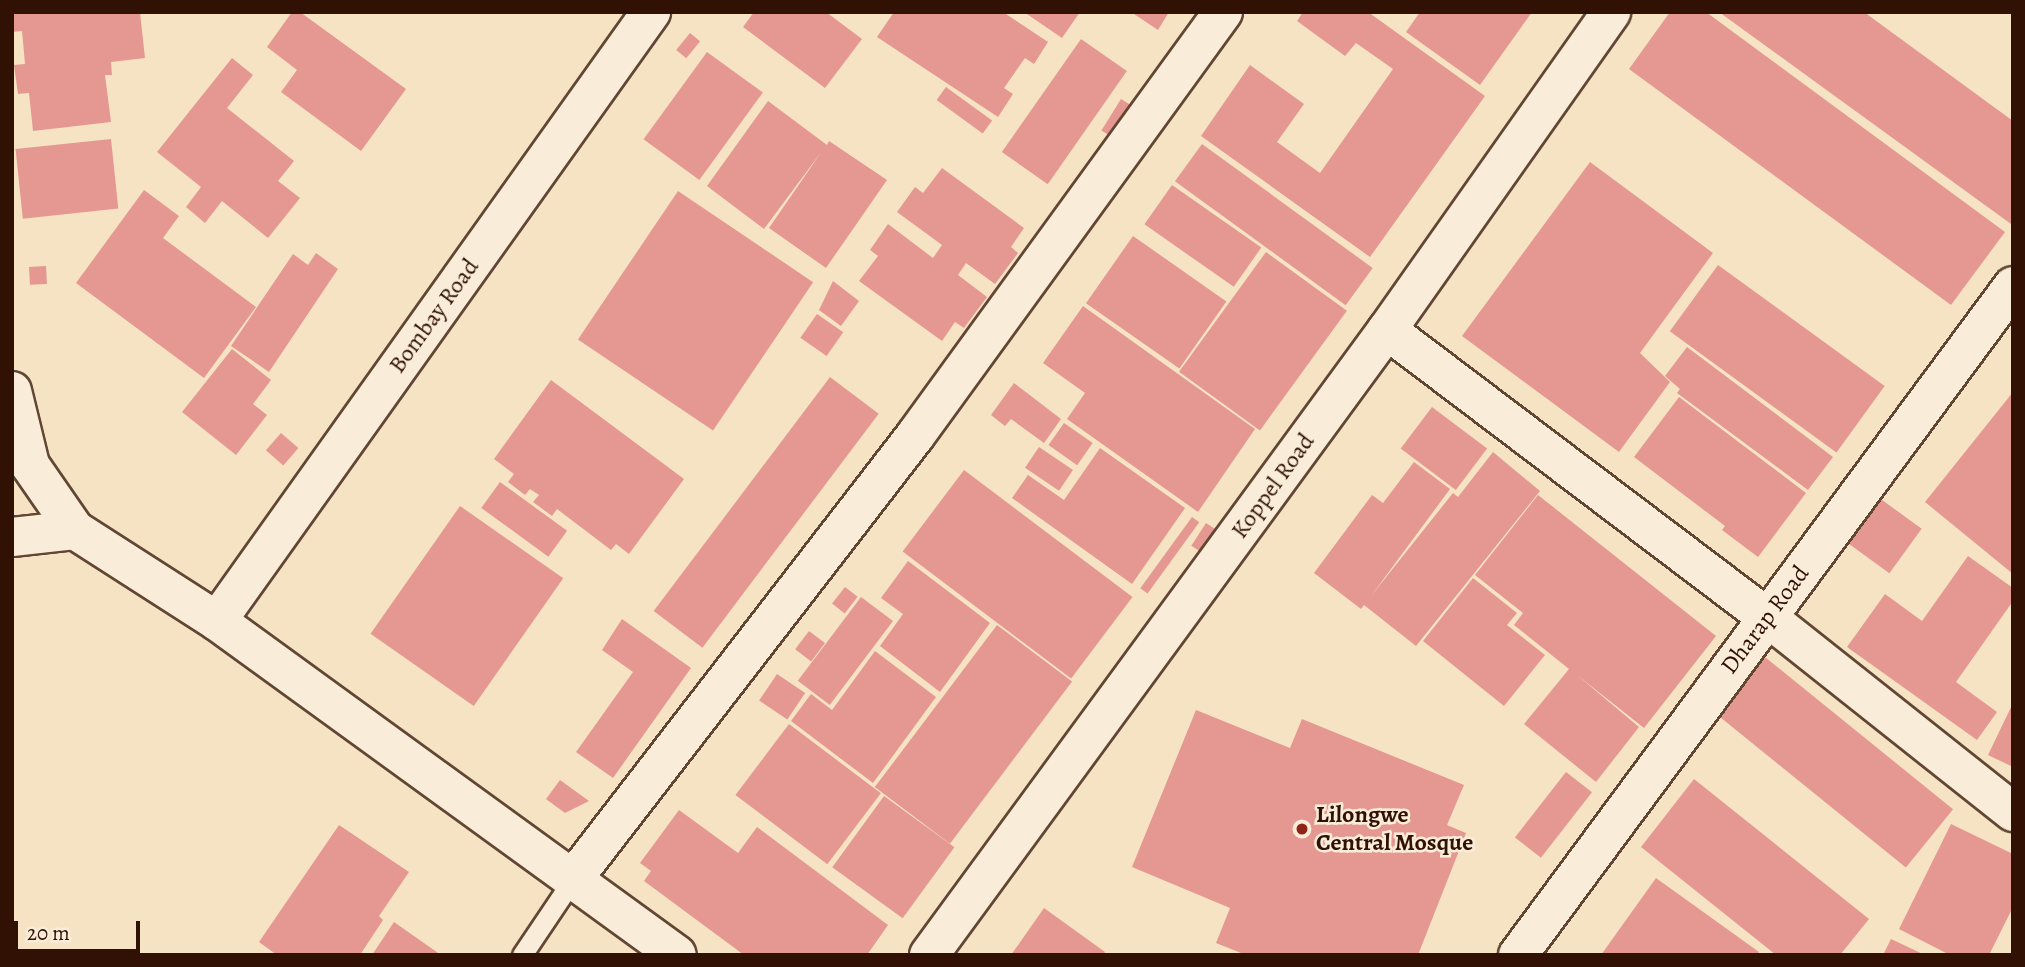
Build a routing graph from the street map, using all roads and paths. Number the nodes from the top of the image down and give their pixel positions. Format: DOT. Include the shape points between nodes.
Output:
graph roads {
  1 [pos="651,12"];
  2 [pos="1223,12"];
  3 [pos="1611,12"];
  4 [pos="2013,286"];
  5 [pos="1387,330"];
  6 [pos="12,391"];
  7 [pos="75,530"];
  8 [pos="12,537"];
  9 [pos="1767,617"];
  10 [pos="217,621"];
  11 [pos="2013,812"];
  12 [pos="573,879"];
  13 [pos="522,955"];
  14 [pos="677,955"];
  15 [pos="929,955"];
  16 [pos="1518,955"];
  1 -- 10 [label="street, Bombay Road"];
  2 -- 12 [label="street" via="915,436"];
  3 -- 5 [label="street, Koppel Road"];
  4 -- 9 [label="street, Dharap Road"];
  5 -- 9 [label="street"];
  5 -- 15 [label="street, Koppel Road"];
  6 -- 7 [label="street" via="30,465"];
  7 -- 8 [label="street"];
  7 -- 10 [label="street"];
  9 -- 11 [label="street"];
  9 -- 16 [label="street, Dharap Road"];
  10 -- 12 [label="street"];
  12 -- 13 [label="lane"];
  12 -- 14 [label="street"];
}
